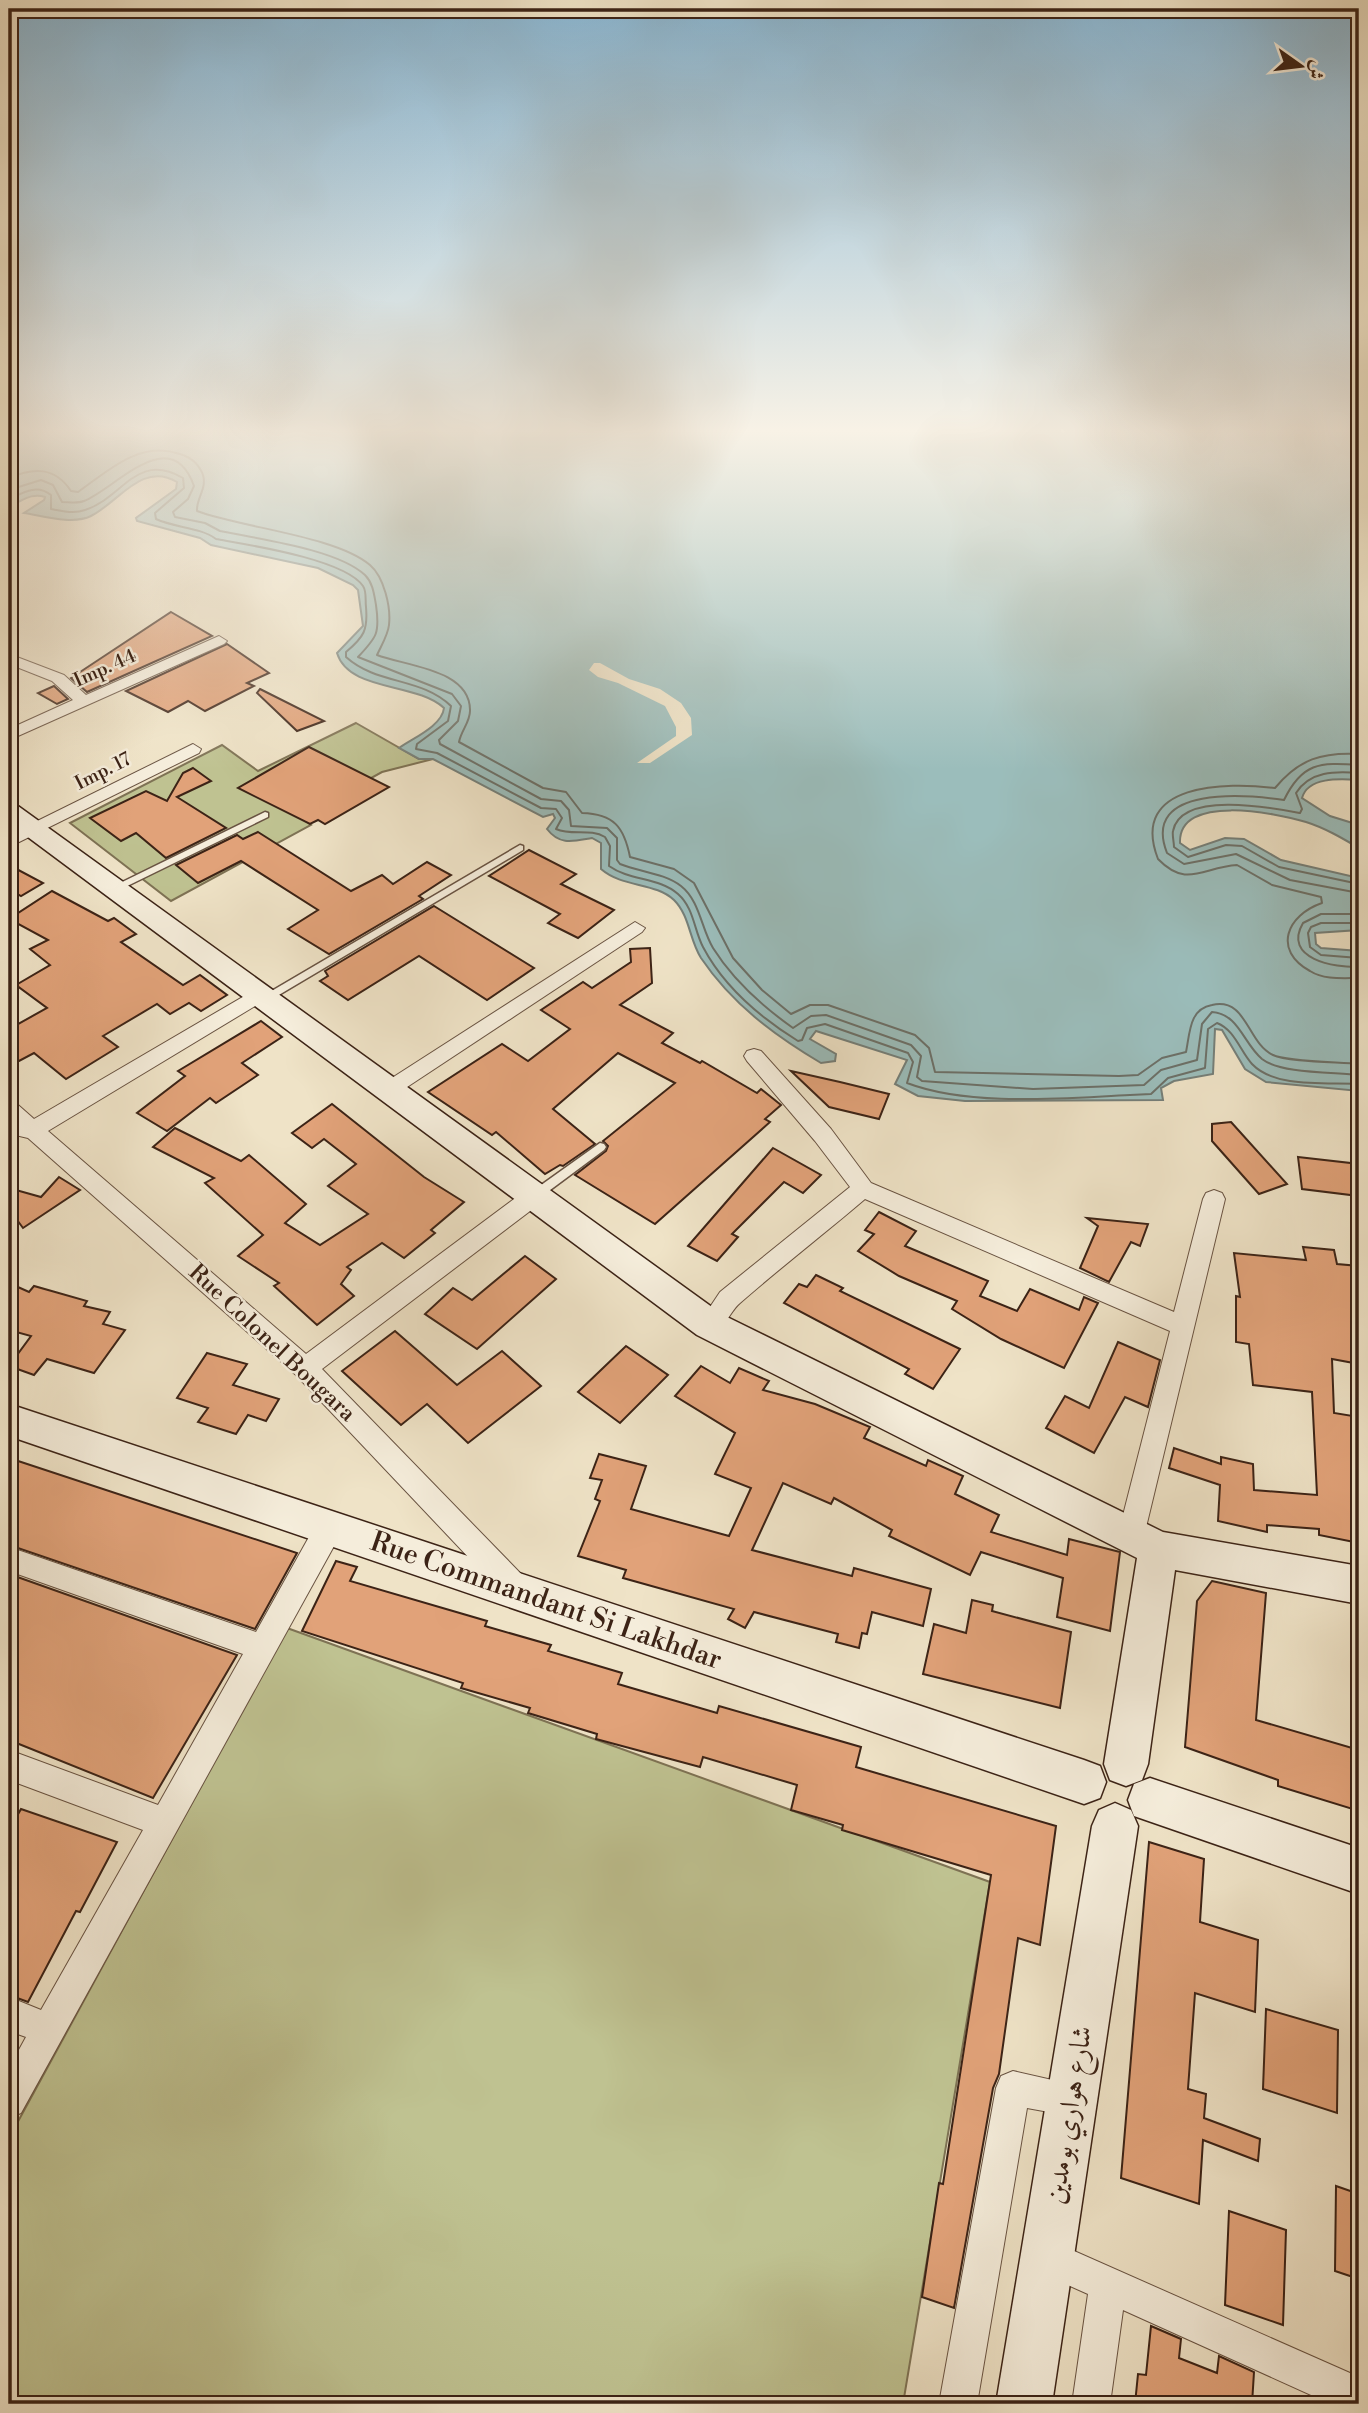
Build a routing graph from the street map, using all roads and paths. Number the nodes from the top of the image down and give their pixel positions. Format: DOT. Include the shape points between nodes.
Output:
graph roads {
  1 [pos="219,641"];
  2 [pos="9,659"];
  3 [pos="83,701"];
  4 [pos="9,735"];
  5 [pos="193,749"];
  6 [pos="265,816"];
  7 [pos="17,828"];
  8 [pos="520,848"];
  9 [pos="113,889"];
  10 [pos="635,928"];
  11 [pos="261,997"];
  12 [pos="754,1056"];
  13 [pos="388,1090"];
  14 [pos="9,1109"];
  15 [pos="20,1128"];
  16 [pos="600,1147"];
  17 [pos="863,1189"];
  18 [pos="534,1196"];
  19 [pos="1214,1199"];
  20 [pos="710,1325"];
  21 [pos="1183,1326"];
  22 [pos="306,1368"];
  23 [pos="9,1420"];
  24 [pos="329,1528"];
  25 [pos="1145,1542"];
  26 [pos="9,1559"];
  27 [pos="1359,1585"];
  28 [pos="521,1592"];
  29 [pos="263,1648"];
  30 [pos="1126,1764"];
  31 [pos="9,1765"];
  32 [pos="1084,1782"];
  33 [pos="1133,1813"];
  34 [pos="162,1822"];
  35 [pos="1359,1871"];
  36 [pos="9,2014"];
  37 [pos="49,2030"];
  38 [pos="1071,2099"];
  39 [pos="9,2101"];
  40 [pos="1047,2257"];
  41 [pos="1108,2284"];
  42 [pos="1340,2395"];
  43 [pos="958,2404"];
  44 [pos="1024,2404"];
  45 [pos="1091,2404"];
  1 -- 3 [label="street, Imp. 44"];
  2 -- 3 [label="street" via="58,678"];
  3 -- 4 [label="street, Imp. 44"];
  5 -- 7 [label="street, Imp. 17"];
  6 -- 9 [label="lane"];
  7 -- 9 [label="street"];
  8 -- 11 [label="lane"];
  9 -- 11 [label="street"];
  10 -- 13 [label="street"];
  11 -- 13 [label="street"];
  11 -- 15 [label="street"];
  12 -- 17 [label="street"];
  13 -- 18 [label="street"];
  14 -- 15 [label="street, Rue Colonel Bougara"];
  15 -- 22 [label="street, Rue Colonel Bougara"];
  16 -- 18 [label="lane"];
  17 -- 20 [label="street" via="728,1299"];
  17 -- 21 [label="street"];
  18 -- 20 [label="street"];
  18 -- 22 [label="street"];
  19 -- 21 [label="street"];
  20 -- 25 [label="street"];
  21 -- 25 [label="street"];
  22 -- 28 [label="street, Rue Colonel Bougara"];
  23 -- 24 [label="street, Rue Commandant Si Lakhdar"];
  24 -- 28 [label="street, Rue Commandant Si Lakhdar"];
  24 -- 29 [label="street"];
  25 -- 27 [label="street"];
  25 -- 30 [label="street"];
  26 -- 29 [label="street"];
  28 -- 32 [label="street, Rue Commandant Si Lakhdar"];
  29 -- 34 [label="street"];
  30 -- 32 [label="street" via="1104,1761 1094,1765"];
  30 -- 33 [label="street" via="1143,1779"];
  31 -- 34 [label="street"];
  32 -- 33 [label="street" via="1091,1809"];
  33 -- 35 [label="street"];
  33 -- 38 [label="street, شارع هواري بومدين"];
  34 -- 37 [label="street"];
  36 -- 37 [label="street"];
  37 -- 39 [label="street"];
  38 -- 40 [label="street, شارع هواري بومدين"];
  38 -- 43 [label="street" via="1013,2088"];
  40 -- 41 [label="street"];
  40 -- 44 [label="street, شارع هواري بومدين"];
  41 -- 42 [label="street"];
  41 -- 45 [label="street"];
}
